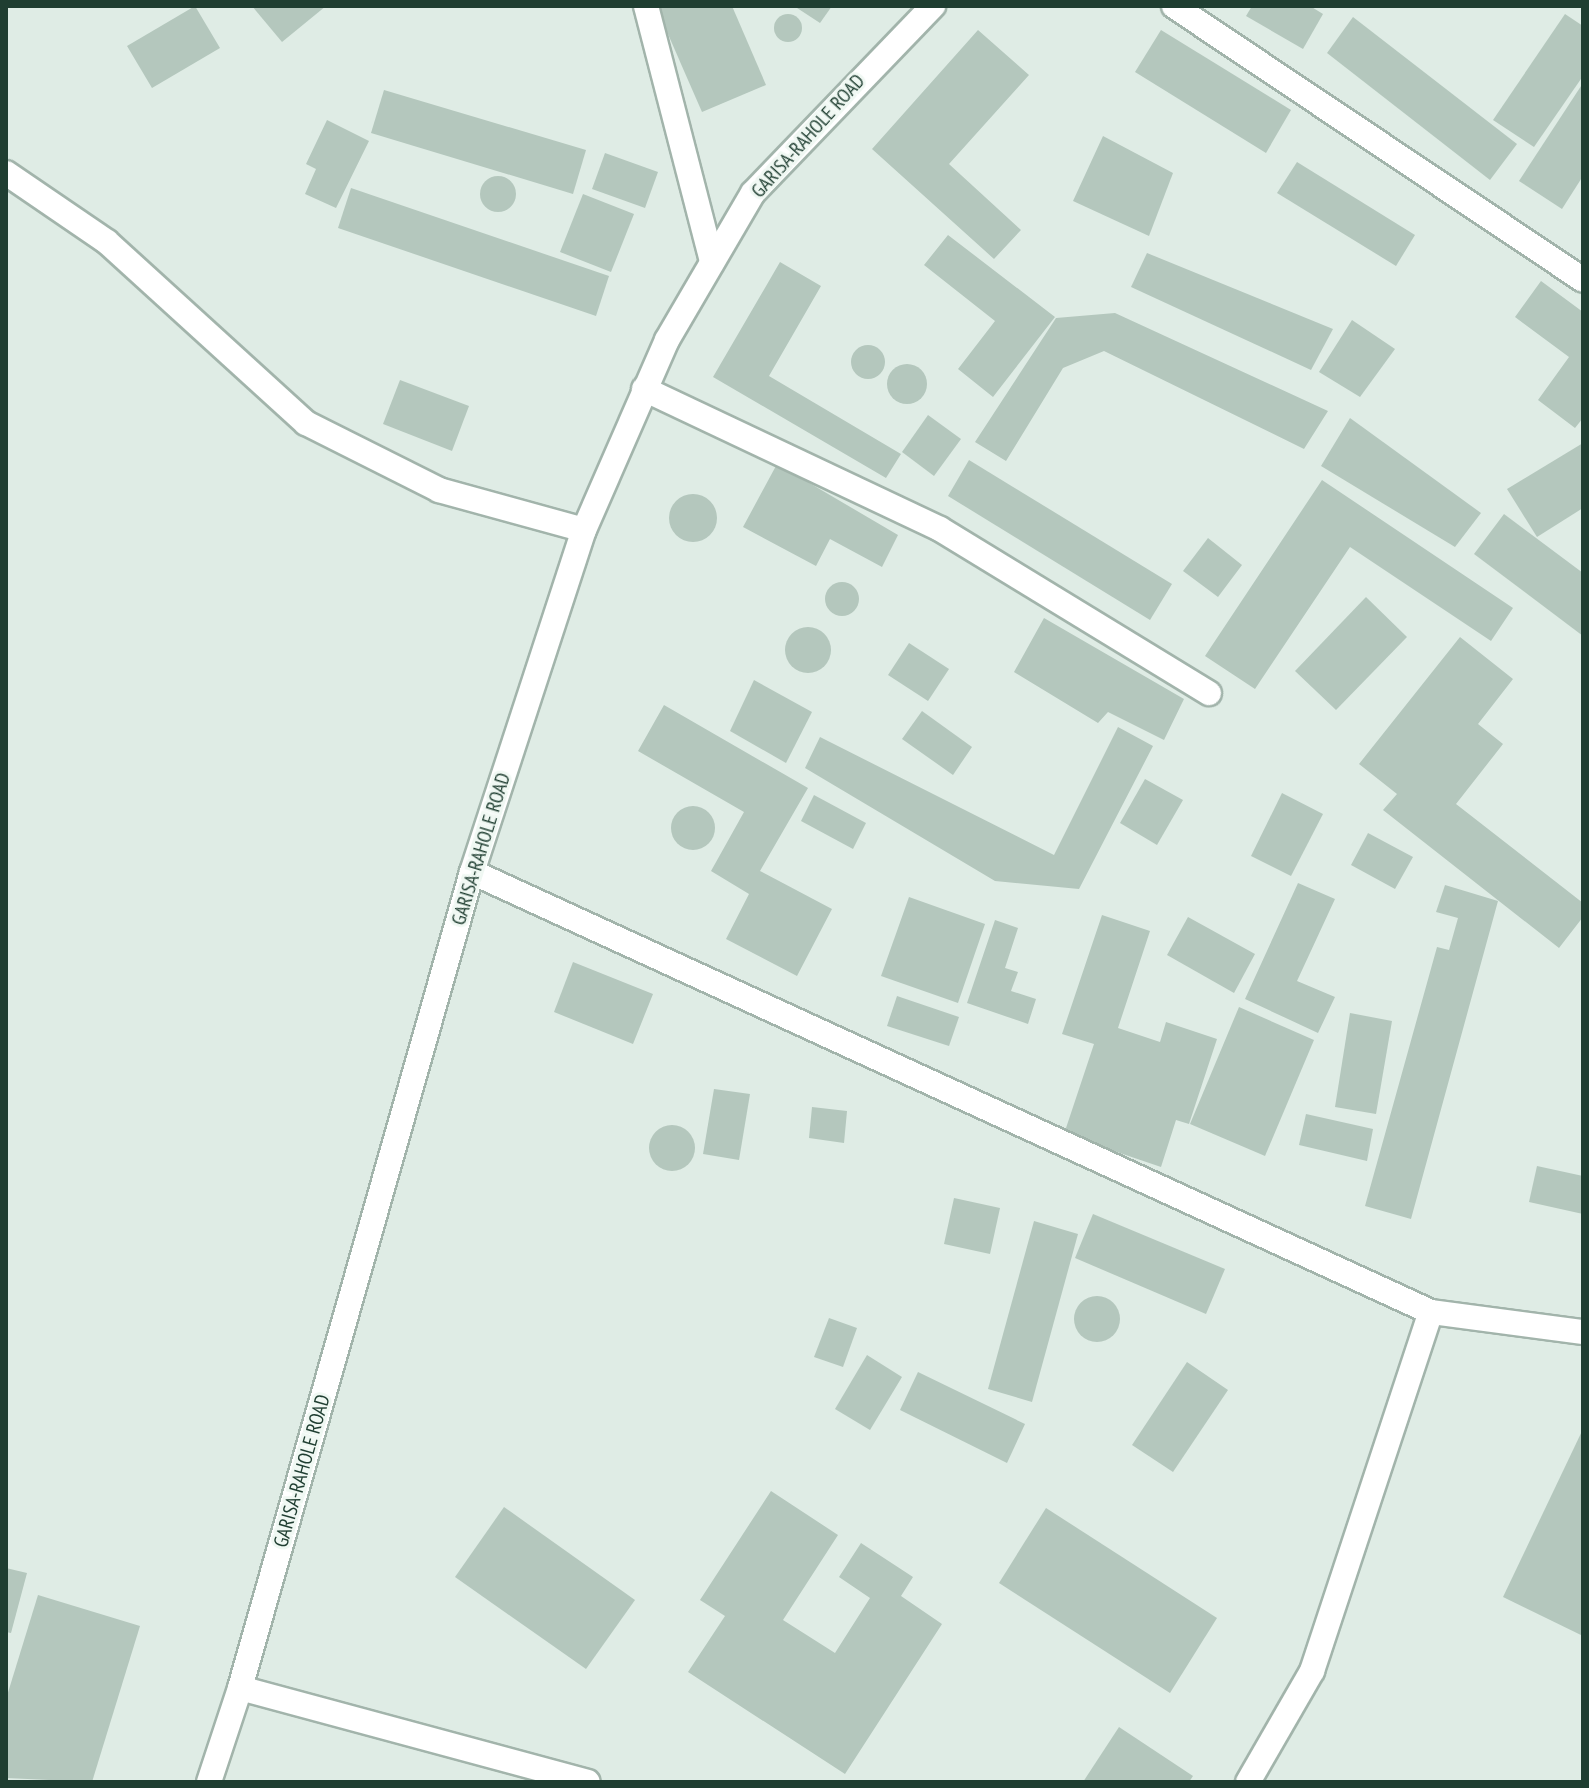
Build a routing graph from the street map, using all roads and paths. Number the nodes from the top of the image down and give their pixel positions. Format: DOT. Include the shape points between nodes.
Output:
graph roads {
  1 [pos="646,6"];
  2 [pos="933,6"];
  3 [pos="1174,6"];
  4 [pos="6,173"];
  5 [pos="712,262"];
  6 [pos="1583,280"];
  7 [pos="644,389"];
  8 [pos="584,530"];
  9 [pos="1209,693"];
  10 [pos="472,872"];
  11 [pos="1431,1312"];
  12 [pos="1583,1332"];
  13 [pos="240,1688"];
  14 [pos="209,1782"];
  15 [pos="588,1782"];
  16 [pos="1248,1782"];
  1 -- 5 [label="street"];
  2 -- 5 [label="street, GARISA-RAHOLE ROAD" via="753,193"];
  3 -- 6 [label="street"];
  4 -- 8 [label="street" via="107,242 306,423 439,490"];
  5 -- 7 [label="street, GARISA-RAHOLE ROAD"];
  7 -- 8 [label="street, GARISA-RAHOLE ROAD"];
  7 -- 9 [label="street" via="940,529"];
  8 -- 10 [label="street, GARISA-RAHOLE ROAD"];
  10 -- 11 [label="street"];
  10 -- 13 [label="street, GARISA-RAHOLE ROAD"];
  11 -- 12 [label="street"];
  11 -- 16 [label="street" via="1312,1671"];
  13 -- 14 [label="street, GARISA-RAHOLE ROAD"];
  13 -- 15 [label="street"];
}
